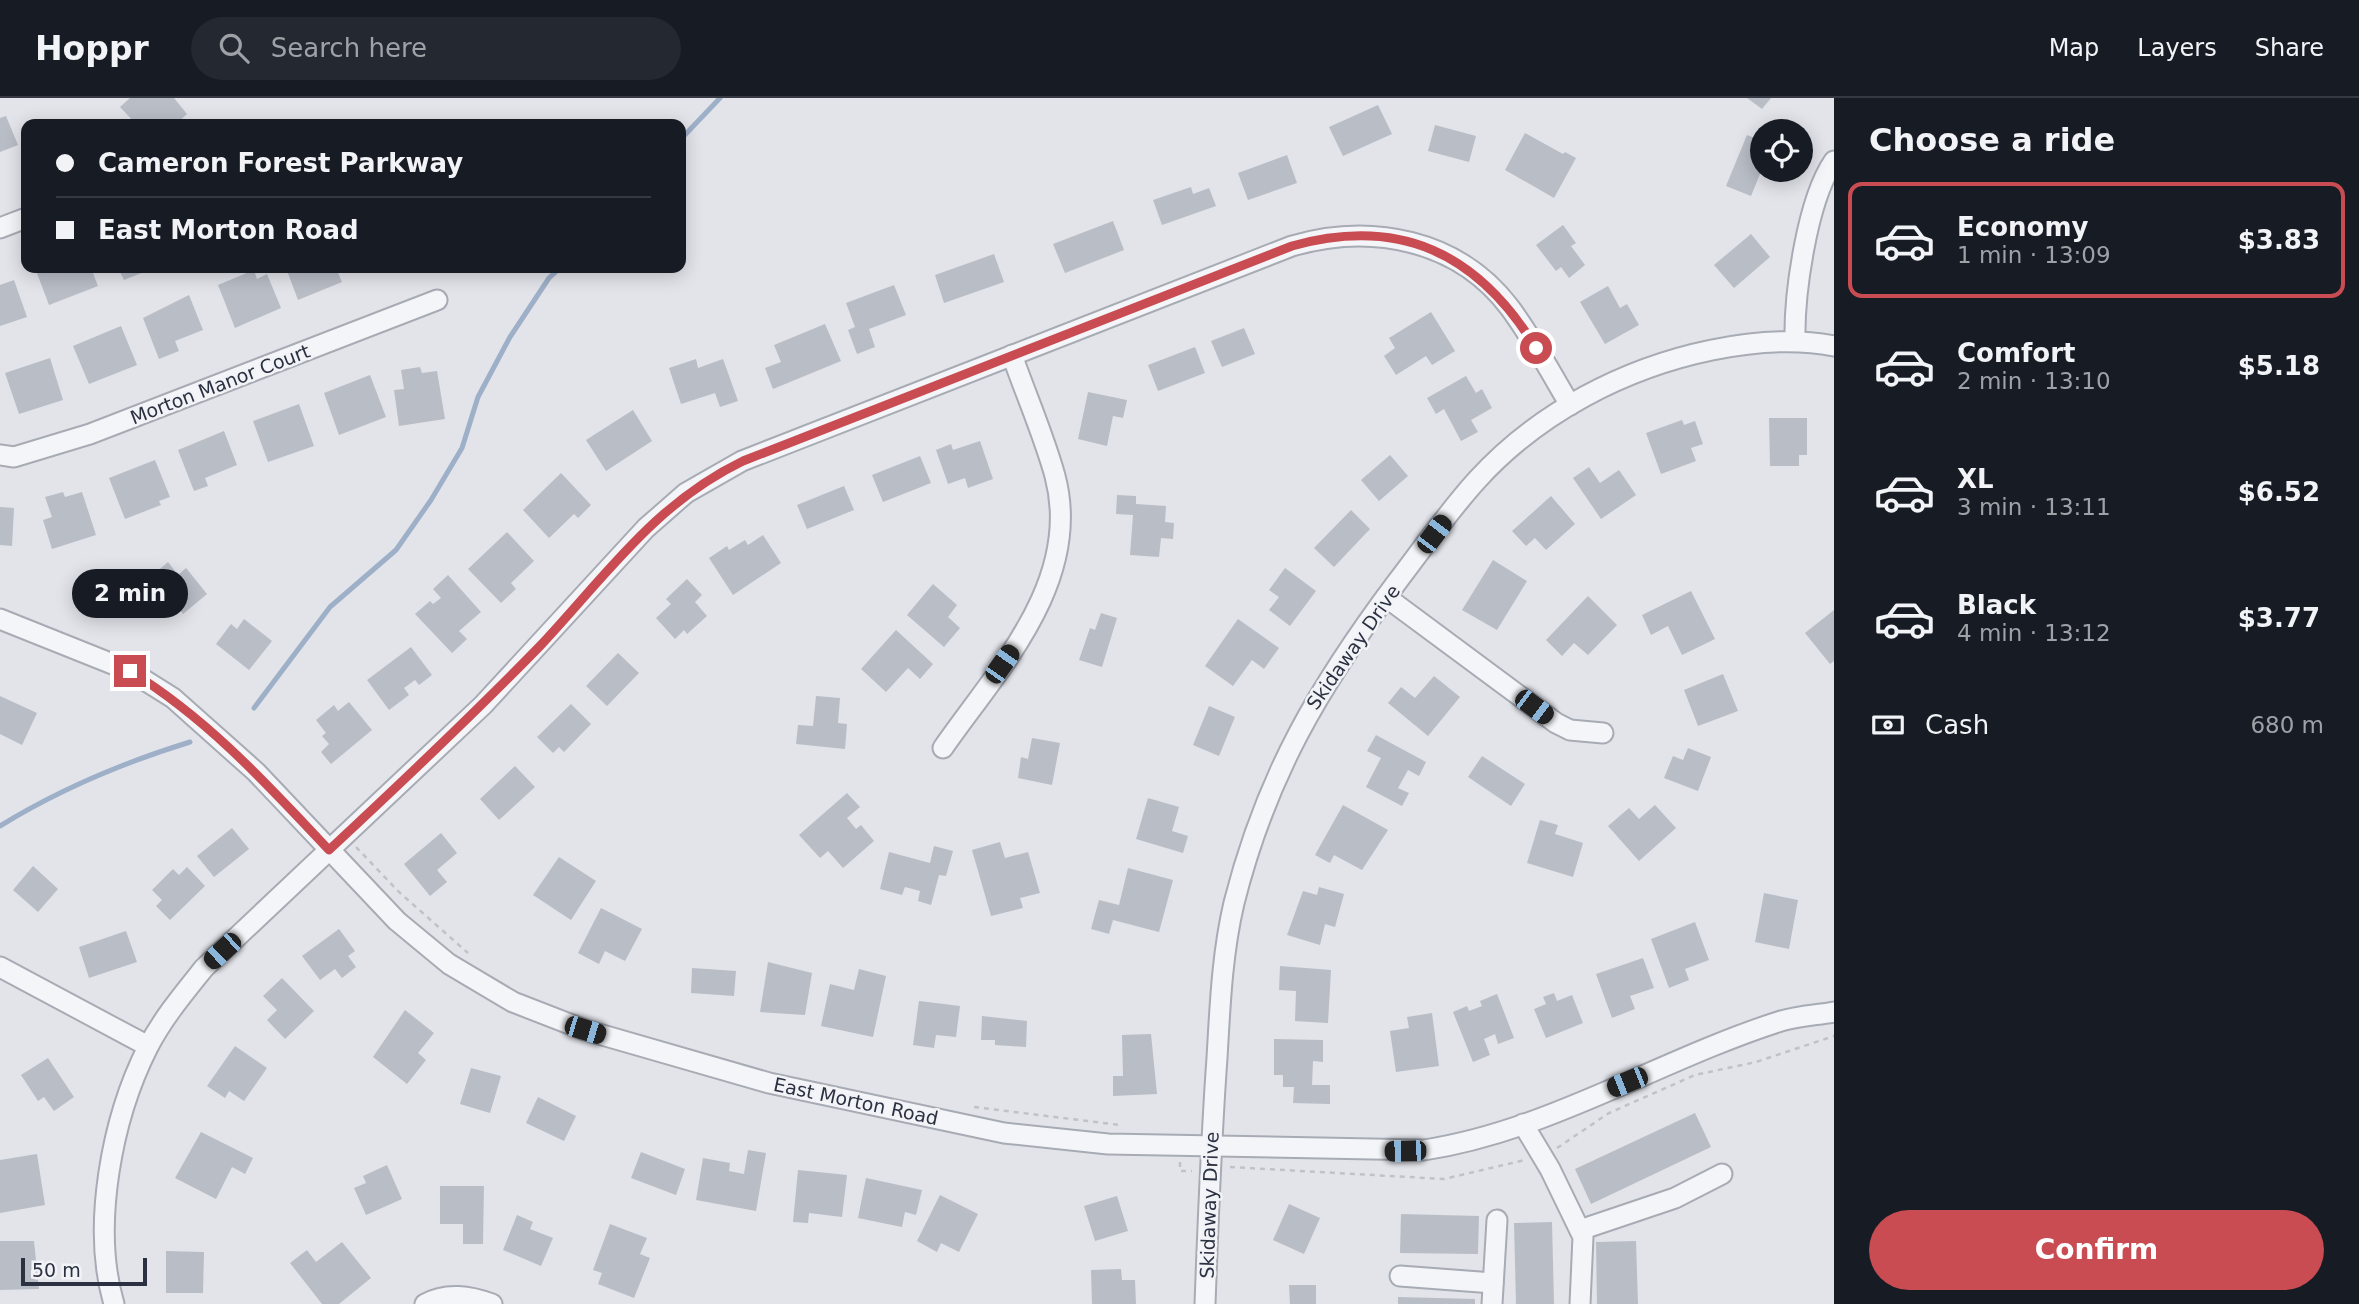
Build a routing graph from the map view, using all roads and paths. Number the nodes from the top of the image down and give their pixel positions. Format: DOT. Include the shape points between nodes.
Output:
graph roads {
  1 [pos="1834,161"];
  2 [pos="21,220"];
  3 [pos="0,229"];
  4 [pos="437,300"];
  5 [pos="1795,341"];
  6 [pos="1834,346"];
  7 [pos="1012,355"];
  8 [pos="1570,405"];
  9 [pos="0,455"];
  10 [pos="1386,597"];
  11 [pos="0,620"];
  12 [pos="1603,733"];
  13 [pos="943,748"];
  14 [pos="345,835"];
  15 [pos="329,850"];
  16 [pos="474,958"];
  17 [pos="0,967"];
  18 [pos="1834,1012"];
  19 [pos="1834,1036"];
  20 [pos="148,1046"];
  21 [pos="972,1106"];
  22 [pos="1522,1124"];
  23 [pos="1128,1125"];
  24 [pos="1181,1144"];
  25 [pos="1211,1144"];
  26 [pos="1541,1154"];
  27 [pos="1210,1170"];
  28 [pos="1722,1174"];
  29 [pos="1497,1220"];
  30 [pos="1580,1230"];
  31 [pos="1401,1276"];
  32 [pos="1493,1283"];
  33 [pos="114,1304"];
  34 [pos="425,1304"];
  35 [pos="492,1304"];
  36 [pos="1205,1304"];
  37 [pos="1492,1304"];
  38 [pos="1580,1304"];
  1 -- 5 [label="street" via="1821,187 1797,289"];
  2 -- 3 [label="street"];
  4 -- 9 [label="street, Morton Manor Court" via="90,434 14,457"];
  5 -- 6 [label="street, Skidaway Drive"];
  5 -- 8 [label="street, Skidaway Drive" via="1742,344 1682,356 1624,377"];
  7 -- 8 [label="street" via="1292,246 1321,237 1371,234 1423,245 1491,287 1524,329"];
  7 -- 13 [label="street" via="1055,478 1060,519 1057,556 1031,622"];
  7 -- 14 [label="street" via="743,461 686,493 646,528 483,705"];
  8 -- 10 [label="street, Skidaway Drive" via="1525,436 1480,478"];
  10 -- 12 [label="street" via="1556,723 1570,730"];
  10 -- 25 [label="street, Skidaway Drive" via="1304,718 1274,780 1251,844 1223,969"];
  11 -- 15 [label="street, East Morton Road" via="120,667 173,698 256,772"];
  14 -- 15 [label="street"];
  14 -- 16 [label="path" via="399,892"];
  15 -- 20 [label="street" via="204,968"];
  15 -- 24 [label="street, East Morton Road" via="397,921 449,964 513,1002 585,1030 769,1083 1004,1133 1108,1144"];
  17 -- 20 [label="street"];
  18 -- 22 [label="street, East Morton Road" via="1783,1021"];
  19 -- 26 [label="path" via="1756,1062 1695,1075 1609,1113 1562,1146"];
  20 -- 33 [label="street" via="123,1106 108,1169 105,1234"];
  21 -- 23 [label="path"];
  22 -- 25 [label="street, East Morton Road" via="1424,1150 1367,1152"];
  22 -- 26 [label="street"];
  24 -- 25 [label="street, East Morton Road"];
  24 -- 27 [label="path" via="1180,1171"];
  25 -- 27 [label="street, Skidaway Drive"];
  26 -- 27 [label="path" via="1444,1180 1228,1167"];
  26 -- 30 [label="street"];
  27 -- 36 [label="street, Skidaway Drive"];
  28 -- 30 [label="street" via="1675,1198"];
  29 -- 32 [label="street"];
  30 -- 38 [label="street"];
  31 -- 32 [label="street"];
  32 -- 37 [label="street"];
  34 -- 35 [label="street" via="452,1296"];
}
